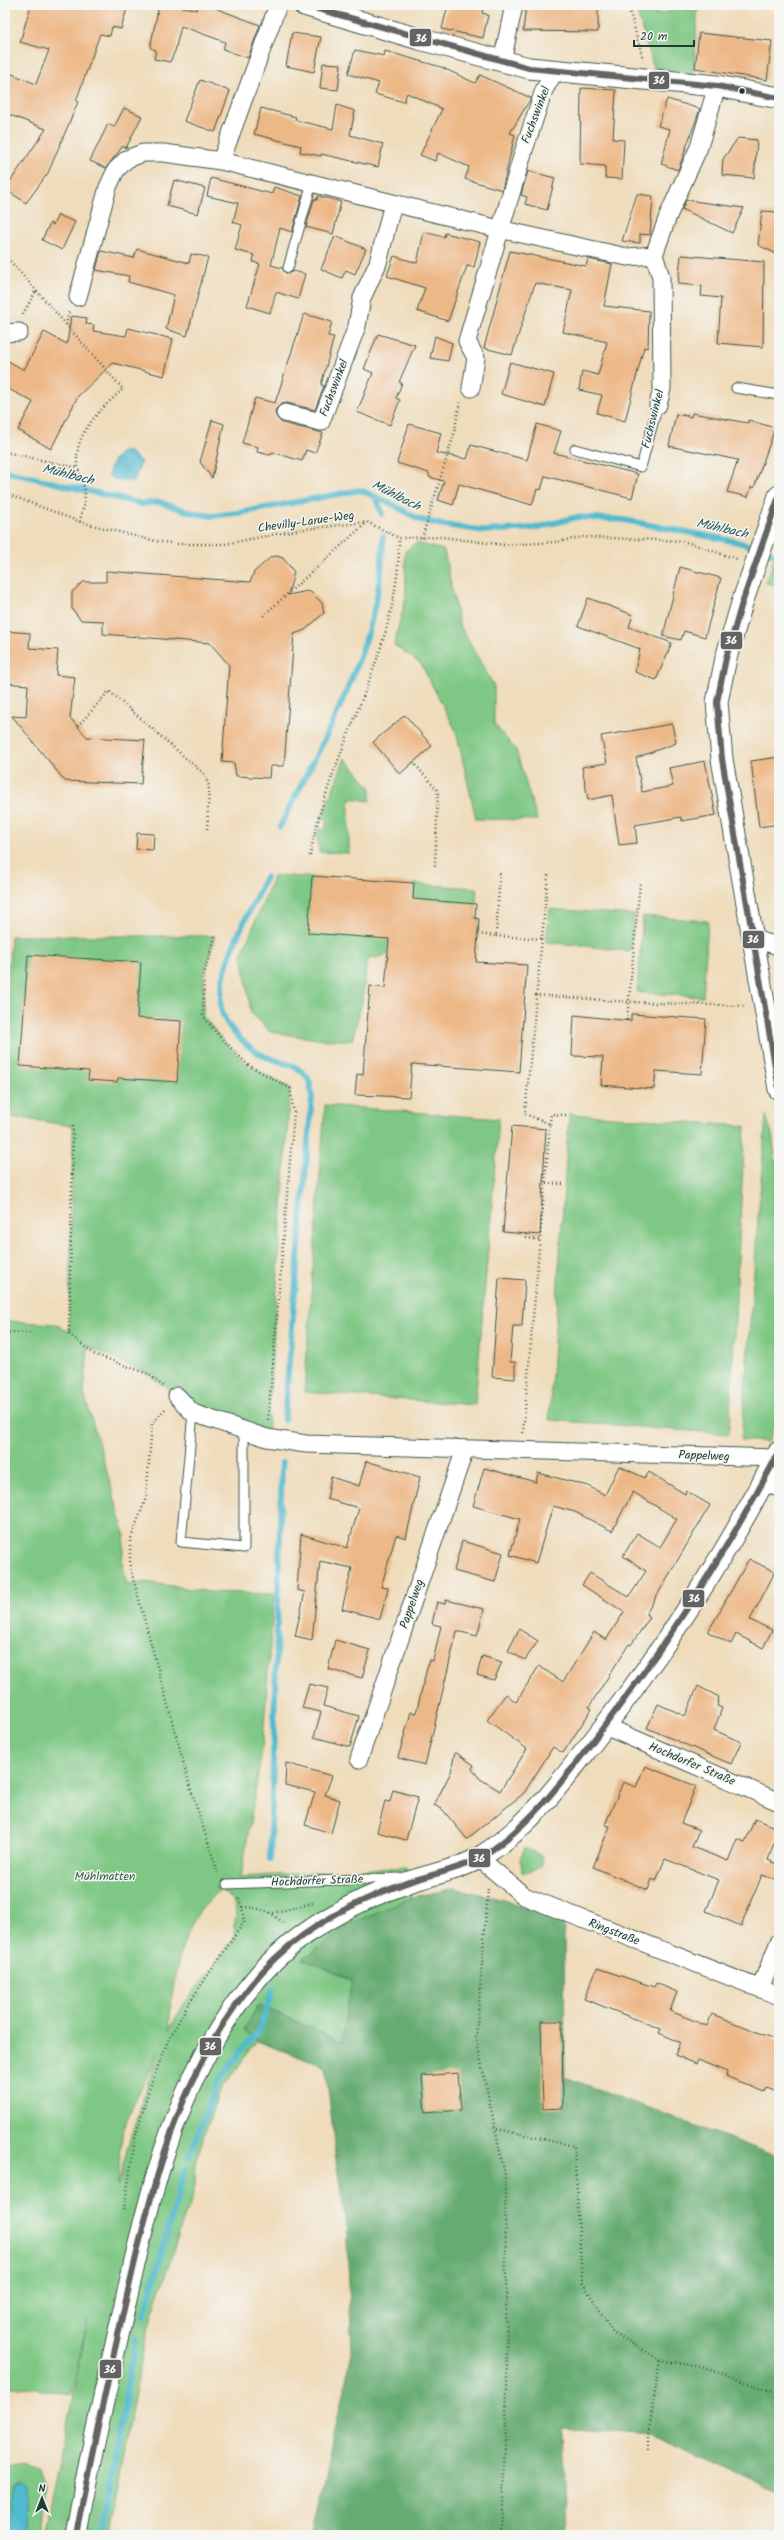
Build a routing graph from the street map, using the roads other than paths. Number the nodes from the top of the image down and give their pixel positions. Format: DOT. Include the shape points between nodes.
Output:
graph roads {
  1 [pos="278,5"];
  2 [pos="304,5"];
  3 [pos="514,5"];
  4 [pos="502,62"];
  5 [pos="555,71"];
  6 [pos="717,86"];
  7 [pos="779,98"];
  8 [pos="221,161"];
  9 [pos="312,183"];
  10 [pos="393,203"];
  11 [pos="500,229"];
  12 [pos="654,255"];
  13 [pos="288,268"];
  14 [pos="78,297"];
  15 [pos="471,388"];
  16 [pos="736,388"];
  17 [pos="779,395"];
  18 [pos="658,405"];
  19 [pos="285,413"];
  20 [pos="575,449"];
  21 [pos="779,496"];
  22 [pos="752,939"];
  23 [pos="779,946"];
  24 [pos="779,1089"];
  25 [pos="177,1396"];
  26 [pos="193,1413"];
  27 [pos="244,1430"];
  28 [pos="465,1449"];
  29 [pos="778,1455"];
  30 [pos="771,1485"];
  31 [pos="605,1726"];
  32 [pos="359,1759"];
  33 [pos="779,1802"];
  34 [pos="485,1865"];
  35 [pos="404,1883"];
  36 [pos="227,1884"];
  37 [pos="779,1942"];
  38 [pos="760,1988"];
  39 [pos="779,1996"];
  40 [pos="76,2535"];
  1 -- 8 [label="street"];
  2 -- 4 [label="street"];
  3 -- 4 [label="street"];
  4 -- 5 [label="street"];
  5 -- 6 [label="street"];
  5 -- 11 [label="street, Fuchswinkel" via="544,90"];
  6 -- 7 [label="street"];
  6 -- 12 [label="street" via="699,147 668,216"];
  8 -- 9 [label="street"];
  8 -- 14 [label="street" via="164,153 143,153 127,159 116,170 108,187"];
  9 -- 10 [label="street"];
  9 -- 13 [label="lane"];
  10 -- 11 [label="street"];
  10 -- 19 [label="street, Fuchswinkel" via="378,263 362,298 357,326 321,422"];
  11 -- 12 [label="street" via="627,257"];
  11 -- 15 [label="street, Fuchswinkel" via="467,341 476,358"];
  12 -- 18 [label="street, Fuchswinkel" via="661,277 662,390"];
  16 -- 17 [label="lane"];
  18 -- 20 [label="lane, Fuchswinkel" via="642,467"];
  21 -- 22 [label="street" via="726,658 717,702 722,759"];
  22 -- 23 [label="street"];
  22 -- 24 [label="street"];
  25 -- 26 [label="street, Pappelweg"];
  26 -- 27 [label="street, Pappelweg"];
  26 -- 27 [label="lane" via="181,1542 244,1548"];
  27 -- 28 [label="street, Pappelweg" via="267,1438 306,1444"];
  28 -- 29 [label="street, Pappelweg"];
  28 -- 32 [label="street, Pappelweg"];
  29 -- 30 [label="street, Hochdorfer Straße"];
  30 -- 31 [label="street, Hochdorfer Straße" via="671,1636"];
  31 -- 33 [label="street, Hochdorfer Straße"];
  31 -- 34 [label="street, Hochdorfer Straße" via="523,1825"];
  34 -- 35 [label="street, Hochdorfer Straße"];
  34 -- 38 [label="street, Ringstraße" via="524,1896"];
  35 -- 36 [label="lane, Hochdorfer Straße" via="398,1878"];
  35 -- 40 [label="street, Hochdorfer Straße" via="355,1905 296,1939 242,1996 220,2026 197,2068 164,2148 154,2180 106,2385"];
  37 -- 38 [label="street"];
  38 -- 39 [label="street, Ringstraße"];
}
